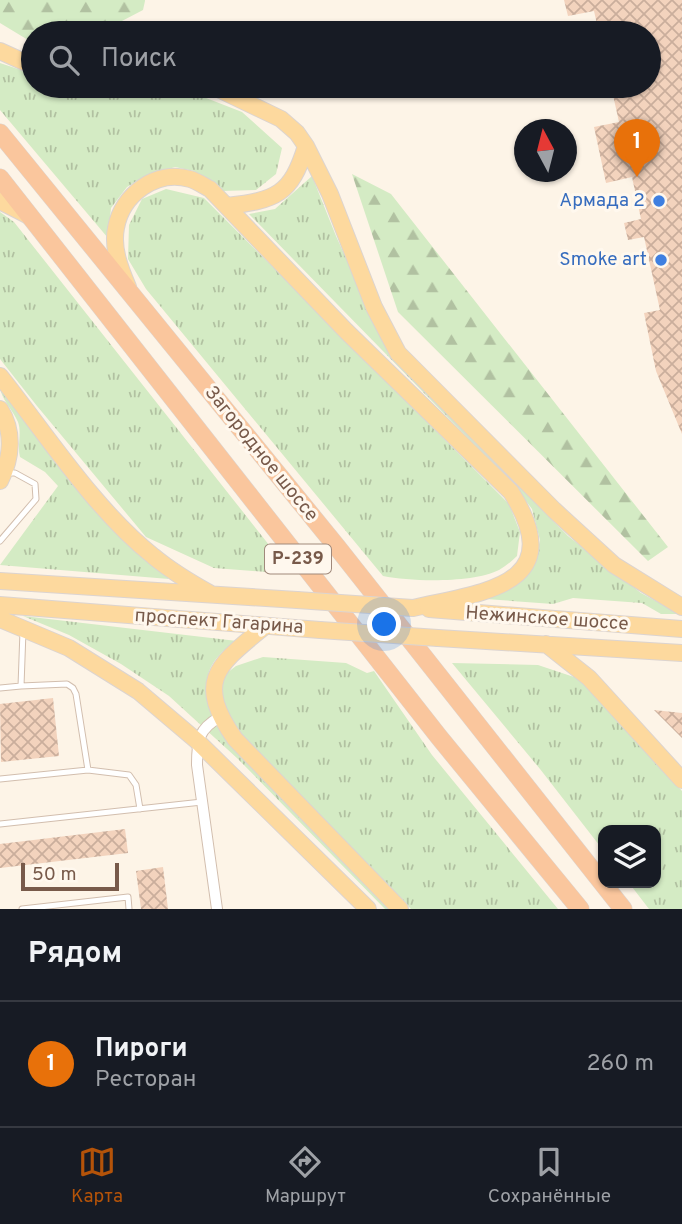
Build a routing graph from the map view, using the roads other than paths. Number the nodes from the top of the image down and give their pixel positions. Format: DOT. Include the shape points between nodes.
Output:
graph roads {
  1 [pos="0,51"];
  2 [pos="21,61"];
  3 [pos="237,98"];
  4 [pos="0,133"];
  5 [pos="306,146"];
  6 [pos="0,178"];
  7 [pos="0,201"];
  8 [pos="227,206"];
  9 [pos="31,217"];
  10 [pos="130,292"];
  11 [pos="0,376"];
  12 [pos="0,409"];
  13 [pos="2,477"];
  14 [pos="0,541"];
  15 [pos="0,581"];
  16 [pos="211,594"];
  17 [pos="0,605"];
  18 [pos="682,607"];
  19 [pos="413,608"];
  20 [pos="0,619"];
  21 [pos="265,626"];
  22 [pos="23,627"];
  23 [pos="682,629"];
  24 [pos="438,638"];
  25 [pos="546,644"];
  26 [pos="682,653"];
  27 [pos="21,686"];
  28 [pos="0,688"];
  29 [pos="220,717"];
  30 [pos="197,741"];
  31 [pos="88,770"];
  32 [pos="0,779"];
  33 [pos="682,780"];
  34 [pos="202,802"];
  35 [pos="139,809"];
  36 [pos="0,824"];
  37 [pos="576,905"];
  38 [pos="43,908"];
  39 [pos="22,909"];
  40 [pos="130,909"];
  41 [pos="217,909"];
  42 [pos="368,909"];
  43 [pos="400,909"];
  44 [pos="623,909"];
  1 -- 2 [label="main road"];
  3 -- 5 [label="main road" via="281,119"];
  4 -- 10 [label="highway, Загородное шоссе / Р-239"];
  5 -- 8 [label="main road" via="299,169 285,189 263,202"];
  5 -- 18 [label="main road" via="398,354 614,565"];
  6 -- 9 [label="highway, Загородное шоссе / Р-239"];
  7 -- 9 [label="main road"];
  8 -- 10 [label="main road" via="210,189 190,179 165,177 141,187 126,204 116,228 116,257"];
  8 -- 19 [label="main road" via="345,331 512,492 520,506 529,529 528,560 522,572 483,592"];
  9 -- 37 [label="highway, Загородное шоссе / Р-239"];
  10 -- 44 [label="highway, Загородное шоссе / Р-239"];
  11 -- 16 [label="main road" via="107,512 151,555"];
  12 -- 13 [label="main road" via="10,439"];
  13 -- 14 [label="lane" via="15,473 35,484 36,499"];
  15 -- 16 [label="main road, проспект Гагарина"];
  16 -- 19 [label="main road, проспект Гагарина, bridge"];
  17 -- 21 [label="main road, проспект Гагарина"];
  19 -- 23 [label="main road, Нежинское шоссе"];
  20 -- 22 [label="main road"];
  21 -- 24 [label="main road, проспект Гагарина, bridge"];
  21 -- 29 [label="main road" via="227,657 217,673 213,689"];
  22 -- 27 [label="lane"];
  22 -- 30 [label="main road" via="69,648 138,691"];
  24 -- 25 [label="main road, Нежинское шоссе"];
  25 -- 26 [label="main road, Нежинское шоссе"];
  25 -- 33 [label="main road" via="589,678"];
  27 -- 28 [label="lane"];
  27 -- 31 [label="lane" via="67,684 73,688"];
  29 -- 30 [label="street" via="207,724"];
  29 -- 43 [label="main road" via="234,739"];
  30 -- 34 [label="street"];
  30 -- 42 [label="main road"];
  31 -- 32 [label="lane"];
  31 -- 35 [label="lane" via="129,775 136,785"];
  34 -- 35 [label="lane"];
  34 -- 41 [label="street"];
  35 -- 36 [label="lane"];
  38 -- 39 [label="lane"];
  38 -- 40 [label="lane" via="128,897"];
}
